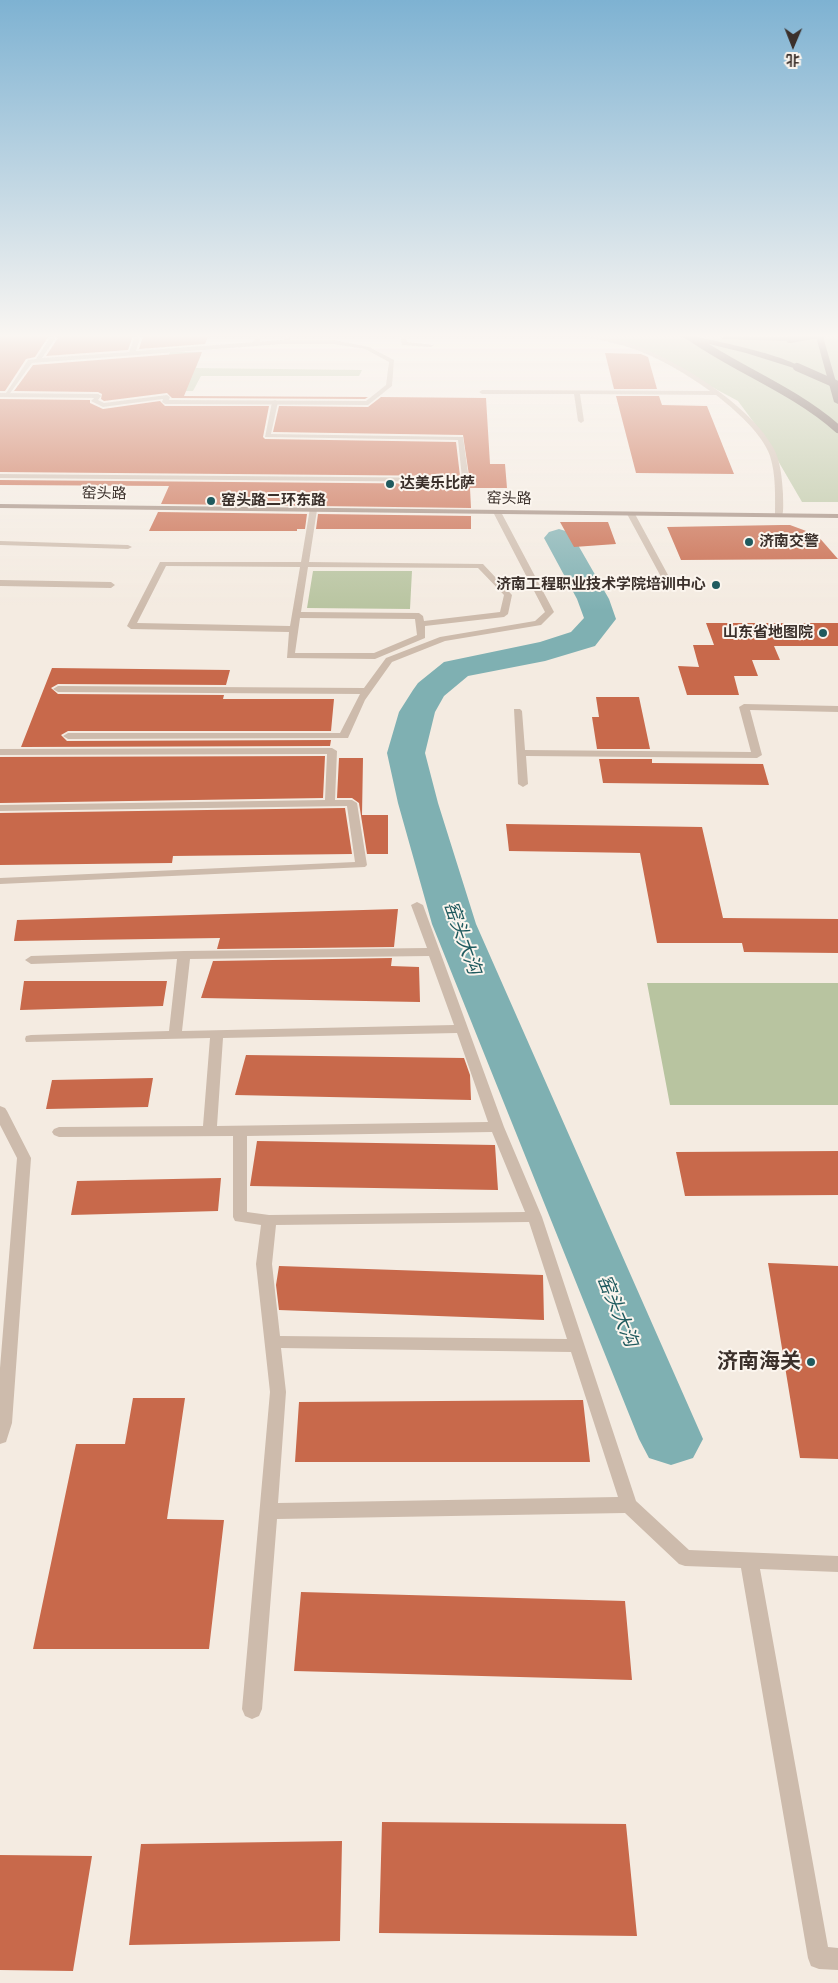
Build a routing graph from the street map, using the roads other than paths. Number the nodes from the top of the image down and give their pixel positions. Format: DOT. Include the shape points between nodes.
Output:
graph roads {
  1 [pos="269,426"];
  2 [pos="751,426"];
  3 [pos="0,476"];
  4 [pos="0,506"];
  5 [pos="313,510"];
  6 [pos="497,512"];
  7 [pos="631,514"];
  8 [pos="779,515"];
  9 [pos="838,516"];
  10 [pos="0,543"];
  11 [pos="128,547"];
  12 [pos="304,565"];
  13 [pos="0,583"];
  14 [pos="110,585"];
  15 [pos="670,586"];
  16 [pos="297,615"];
  17 [pos="420,624"];
  18 [pos="294,629"];
  19 [pos="58,689"];
  20 [pos="367,691"];
  21 [pos="838,709"];
  22 [pos="517,711"];
  23 [pos="68,736"];
  24 [pos="0,752"];
  25 [pos="520,752"];
  26 [pos="523,784"];
  27 [pos="330,804"];
  28 [pos="0,808"];
  29 [pos="0,880"];
  30 [pos="417,905"];
  31 [pos="434,952"];
  32 [pos="184,955"];
  33 [pos="30,960"];
  34 [pos="462,1029"];
  35 [pos="217,1034"];
  36 [pos="175,1035"];
  37 [pos="31,1039"];
  38 [pos="0,1111"];
  39 [pos="497,1127"];
  40 [pos="210,1131"];
  41 [pos="240,1131"];
  42 [pos="59,1132"];
  43 [pos="535,1217"];
  44 [pos="269,1220"];
  45 [pos="272,1342"];
  46 [pos="577,1346"];
  47 [pos="0,1437"];
  48 [pos="629,1505"];
  49 [pos="268,1511"];
  50 [pos="749,1561"];
  51 [pos="838,1564"];
  52 [pos="252,1709"];
  53 [pos="838,1959"];
  1 -- 3 [label="lane" via="267,436 462,438 466,480"];
  2 -- 8 [label="street" via="771,449 780,486"];
  4 -- 5 [label="main road, 窑头路"];
  5 -- 6 [label="main road, 窑头路"];
  5 -- 12 [label="street"];
  6 -- 7 [label="main road, 窑头路"];
  6 -- 20 [label="street" via="550,612 538,623 443,639 390,660"];
  7 -- 8 [label="main road, 窑头路"];
  7 -- 15 [label="street"];
  8 -- 9 [label="main road, 窑头路"];
  10 -- 11 [label="street"];
  12 -- 16 [label="street"];
  12 -- 17 [label="street" via="480,566 508,595 504,614"];
  12 -- 18 [label="street" via="163,564 131,626"];
  13 -- 14 [label="street"];
  16 -- 17 [label="street" via="418,616"];
  16 -- 18 [label="street"];
  17 -- 18 [label="street" via="422,636 375,656 290,656"];
  19 -- 20 [label="street"];
  20 -- 23 [label="street" via="344,736"];
  21 -- 25 [label="street" via="744,707 757,755"];
  22 -- 25 [label="street"];
  24 -- 27 [label="street" via="332,751"];
  25 -- 26 [label="street"];
  27 -- 28 [label="street"];
  27 -- 29 [label="street" via="352,803 361,865"];
  30 -- 31 [label="street"];
  31 -- 32 [label="street"];
  31 -- 34 [label="street"];
  32 -- 33 [label="street"];
  32 -- 36 [label="street"];
  34 -- 35 [label="street"];
  34 -- 39 [label="street"];
  35 -- 36 [label="street"];
  35 -- 40 [label="street"];
  36 -- 37 [label="street"];
  38 -- 47 [label="street" via="24,1158 4,1423"];
  39 -- 41 [label="street"];
  39 -- 43 [label="street"];
  40 -- 41 [label="street"];
  40 -- 42 [label="street"];
  41 -- 44 [label="street" via="240,1216"];
  43 -- 44 [label="street"];
  43 -- 46 [label="street"];
  44 -- 45 [label="street" via="264,1264"];
  45 -- 46 [label="street"];
  45 -- 49 [label="street" via="278,1392"];
  46 -- 48 [label="street"];
  48 -- 49 [label="street"];
  48 -- 50 [label="street" via="685,1558"];
  49 -- 52 [label="street"];
  50 -- 51 [label="street"];
  50 -- 53 [label="street" via="819,1958"];
}
